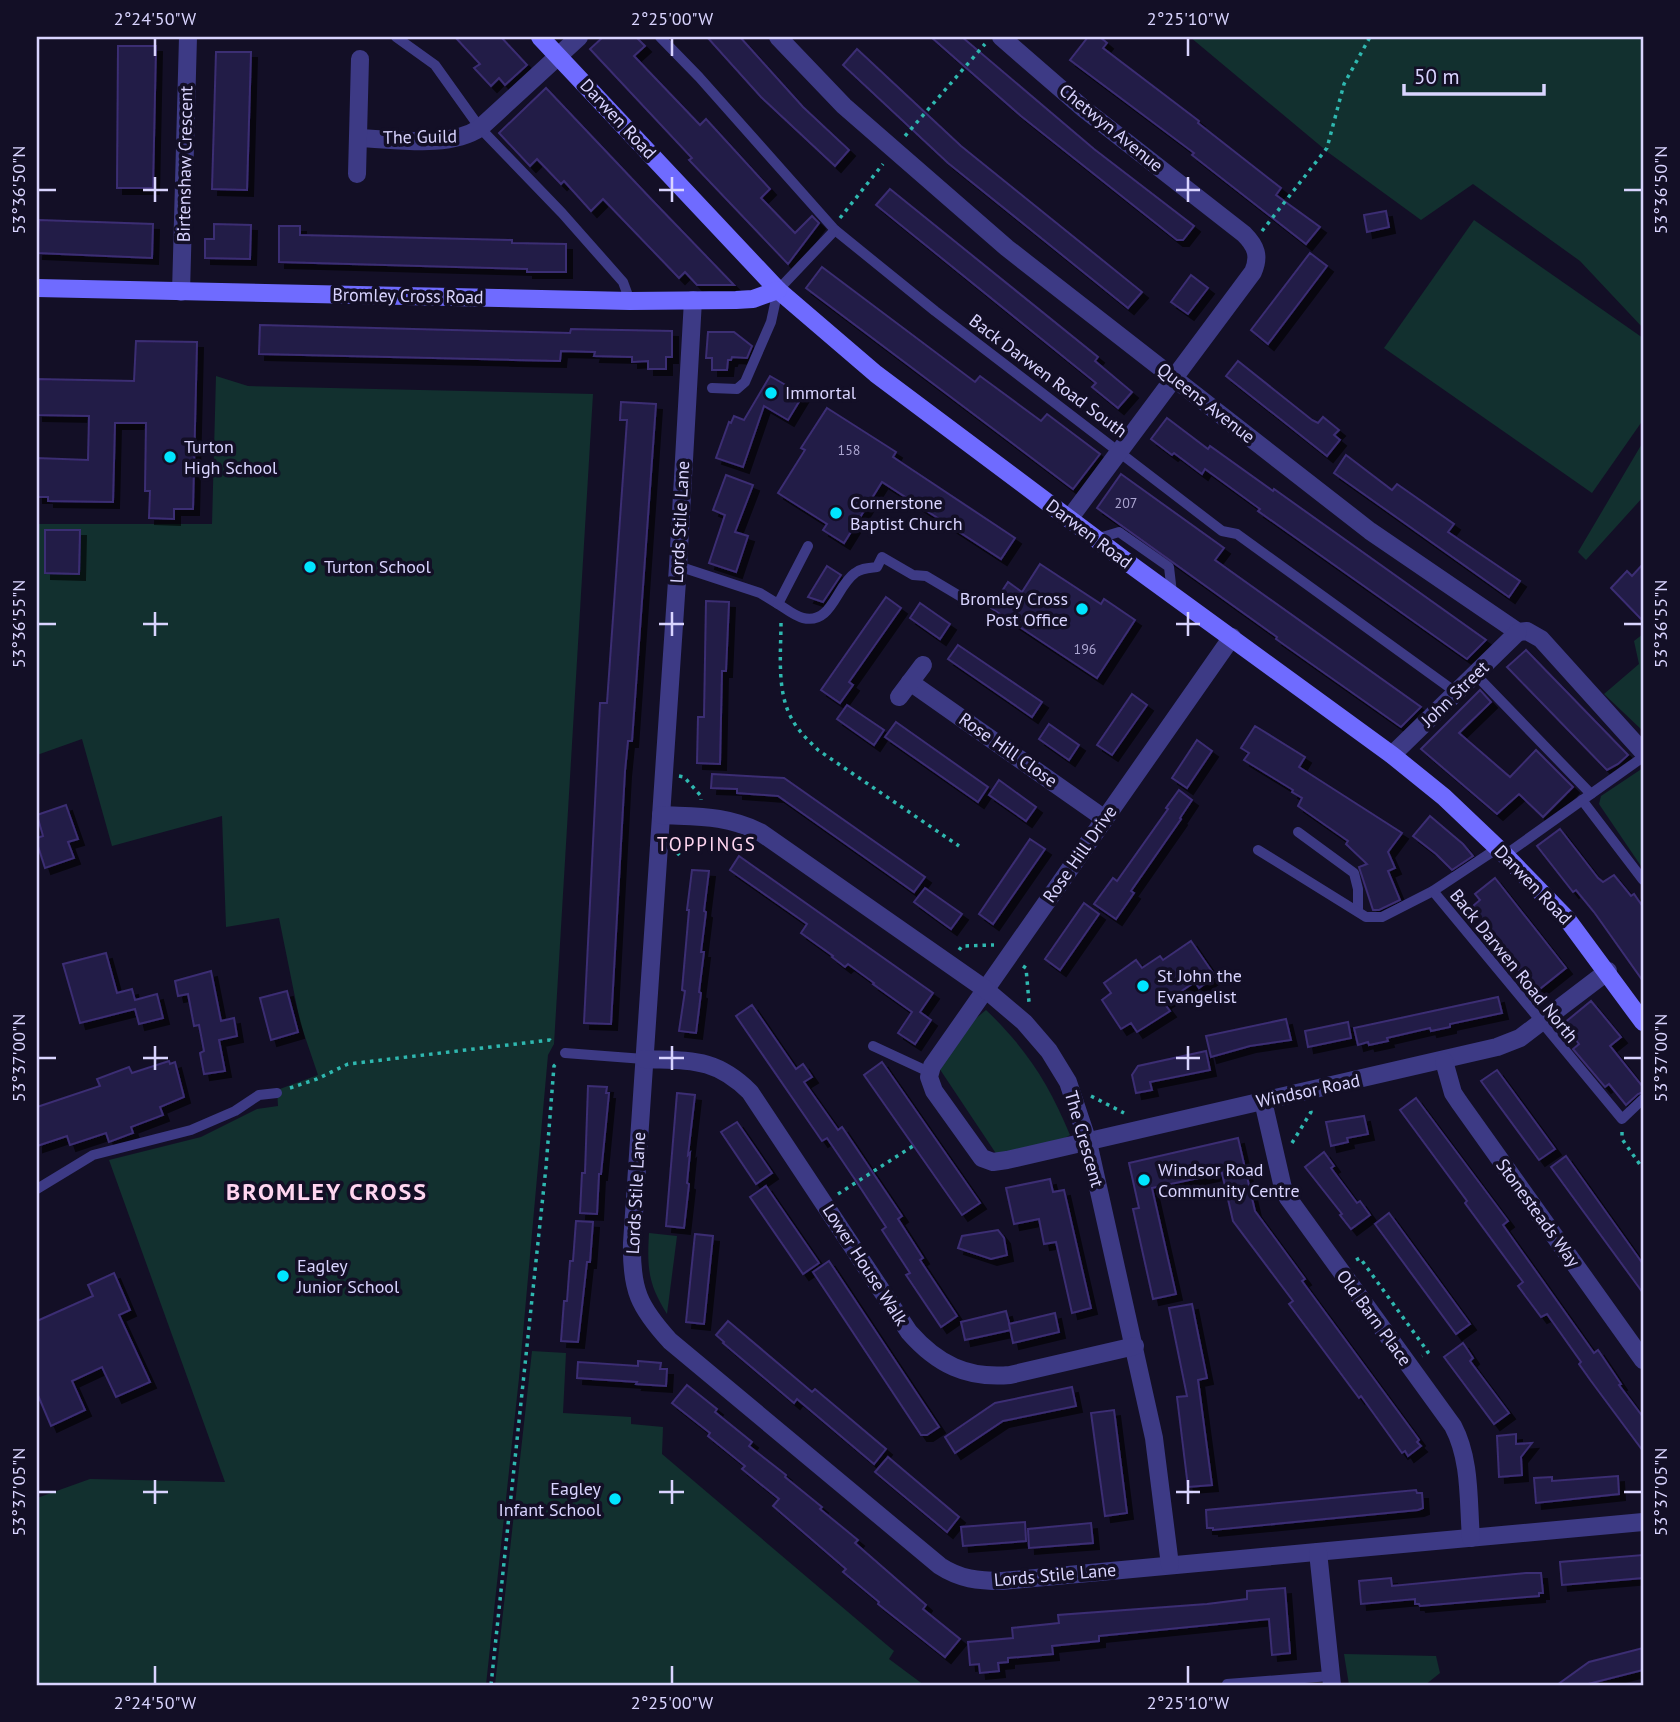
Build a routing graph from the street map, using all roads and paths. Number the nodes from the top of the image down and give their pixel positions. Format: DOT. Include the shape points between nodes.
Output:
graph roads {
  1 [pos="188,37"];
  2 [pos="396,37"];
  3 [pos="540,37"];
  4 [pos="579,37"];
  5 [pos="660,37"];
  6 [pos="778,37"];
  7 [pos="991,37"];
  8 [pos="1000,37"];
  9 [pos="1370,37"];
  10 [pos="559,55"];
  11 [pos="360,59"];
  12 [pos="480,128"];
  13 [pos="358,138"];
  14 [pos="894,150"];
  15 [pos="357,174"];
  16 [pos="835,230"];
  17 [pos="1252,241"];
  18 [pos="37,288"];
  19 [pos="778,290"];
  20 [pos="181,292"];
  21 [pos="693,300"];
  22 [pos="630,301"];
  23 [pos="1176,378"];
  24 [pos="712,388"];
  25 [pos="1121,452"];
  26 [pos="1069,520"];
  27 [pos="808,546"];
  28 [pos="678,566"];
  29 [pos="963,598"];
  30 [pos="779,604"];
  31 [pos="1518,632"];
  32 [pos="1232,637"];
  33 [pos="923,665"];
  34 [pos="1475,674"];
  35 [pos="910,682"];
  36 [pos="1457,693"];
  37 [pos="899,697"];
  38 [pos="1643,754"];
  39 [pos="1392,755"];
  40 [pos="1591,794"];
  41 [pos="1582,800"];
  42 [pos="661,816"];
  43 [pos="1105,819"];
  44 [pos="1298,832"];
  45 [pos="959,846"];
  46 [pos="1258,850"];
  47 [pos="1502,852"];
  48 [pos="1643,880"];
  49 [pos="1433,891"];
  50 [pos="1358,911"];
  51 [pos="1608,971"];
  52 [pos="985,989"];
  53 [pos="1541,1022"];
  54 [pos="1643,1022"];
  55 [pos="873,1046"];
  56 [pos="565,1053"];
  57 [pos="644,1059"];
  58 [pos="1444,1062"];
  59 [pos="929,1072"];
  60 [pos="1307,1091"];
  61 [pos="277,1093"];
  62 [pos="1074,1099"];
  63 [pos="1643,1099"];
  64 [pos="1263,1101"];
  65 [pos="1622,1119"];
  66 [pos="1129,1132"];
  67 [pos="1088,1142"];
  68 [pos="913,1146"];
  69 [pos="1274,1146"];
  70 [pos="1643,1169"];
  71 [pos="37,1189"];
  72 [pos="825,1203"];
  73 [pos="1135,1346"];
  74 [pos="1643,1360"];
  75 [pos="1643,1522"];
  76 [pos="1471,1538"];
  77 [pos="1318,1552"];
  78 [pos="1170,1565"];
  79 [pos="1331,1681"];
  80 [pos="1227,1684"];
  81 [pos="491,1685"];
  1 -- 20 [label="street, Birtenshaw Crescent"];
  2 -- 12 [label="lane" via="435,65"];
  3 -- 10 [label="main road, Darwen Road"];
  4 -- 10 [label="street"];
  5 -- 16 [label="lane, Back Darwen Road South"];
  6 -- 14 [label="street, Queens Avenue"];
  7 -- 14 [label="path"];
  8 -- 17 [label="street, Chetwyn Avenue"];
  9 -- 17 [label="path" via="1345,84 1327,148"];
  10 -- 12 [label="street"];
  10 -- 19 [label="main road, Darwen Road"];
  11 -- 13 [label="street, The Guild"];
  12 -- 13 [label="street, The Guild" via="448,140"];
  12 -- 22 [label="lane" via="606,261 626,286"];
  13 -- 15 [label="street, The Guild"];
  14 -- 16 [label="path"];
  14 -- 23 [label="street, Queens Avenue" via="1007,248"];
  16 -- 19 [label="lane"];
  16 -- 25 [label="lane, Back Darwen Road South"];
  17 -- 23 [label="street" via="1257,252 1253,272"];
  18 -- 20 [label="main road, Bromley Cross Road"];
  19 -- 21 [label="main road, Bromley Cross Road" via="753,299"];
  19 -- 24 [label="lane" via="771,322 745,382 737,388"];
  19 -- 26 [label="main road, Darwen Road" via="876,374"];
  20 -- 22 [label="main road, Bromley Cross Road"];
  21 -- 22 [label="main road, Bromley Cross Road"];
  21 -- 28 [label="street, Lords Stile Lane"];
  23 -- 25 [label="street"];
  23 -- 31 [label="street, Queens Avenue" via="1370,531"];
  25 -- 26 [label="street"];
  25 -- 36 [label="lane, Back Darwen Road South" via="1222,531 1237,534"];
  26 -- 32 [label="main road, Darwen Road"];
  27 -- 30 [label="lane"];
  28 -- 30 [label="lane" via="760,593"];
  28 -- 42 [label="street, Lords Stile Lane"];
  29 -- 30 [label="lane" via="882,557 877,567 850,577 820,617 801,618"];
  30 -- 45 [label="path" via="784,696 791,719 818,750"];
  31 -- 34 [label="street, John Street"];
  31 -- 38 [label="street, Queens Avenue" via="1527,631 1541,639"];
  32 -- 39 [label="main road, Darwen Road"];
  32 -- 43 [label="street, Rose Hill Drive"];
  33 -- 35 [label="street"];
  34 -- 36 [label="street, John Street"];
  34 -- 40 [label="lane"];
  35 -- 37 [label="street"];
  35 -- 43 [label="street, Rose Hill Close"];
  36 -- 39 [label="street, John Street"];
  38 -- 40 [label="lane"];
  39 -- 47 [label="main road, Darwen Road"];
  40 -- 41 [label="lane"];
  41 -- 47 [label="lane"];
  41 -- 48 [label="lane"];
  42 -- 52 [label="street, The Crescent" via="720,817 760,832"];
  42 -- 57 [label="street, Lords Stile Lane"];
  43 -- 52 [label="street, Rose Hill Drive"];
  44 -- 50 [label="lane" via="1354,873"];
  46 -- 50 [label="lane"];
  47 -- 49 [label="lane"];
  47 -- 51 [label="main road, Darwen Road" via="1567,919"];
  49 -- 50 [label="lane, Back Darwen Road North" via="1382,917 1366,917"];
  49 -- 53 [label="lane, Back Darwen Road North"];
  51 -- 53 [label="street, Windsor Road"];
  51 -- 54 [label="main road, Darwen Road"];
  52 -- 59 [label="street, Rose Hill Drive"];
  52 -- 62 [label="street, The Crescent" via="1049,1051"];
  53 -- 58 [label="street, Windsor Road" via="1520,1038"];
  53 -- 65 [label="lane, Back Darwen Road North"];
  55 -- 59 [label="lane"];
  56 -- 57 [label="lane"];
  56 -- 61 [label="path" via="550,1040 348,1064"];
  56 -- 81 [label="path" via="554,1066"];
  57 -- 72 [label="street, Lower House Walk" via="703,1062 735,1077"];
  57 -- 78 [label="street, Lords Stile Lane" via="632,1274 640,1303 670,1341 957,1577 1002,1581"];
  58 -- 60 [label="street, Windsor Road"];
  58 -- 74 [label="street, Stonesteads Way" via="1459,1102"];
  59 -- 67 [label="street, Windsor Road" via="934,1091 978,1155 987,1161"];
  60 -- 64 [label="street, Windsor Road"];
  60 -- 69 [label="path" via="1311,1112 1292,1142"];
  61 -- 71 [label="lane" via="260,1095 191,1130 93,1155"];
  62 -- 66 [label="path" via="1092,1096 1126,1114"];
  62 -- 67 [label="street, The Crescent"];
  63 -- 65 [label="lane"];
  64 -- 66 [label="street, Windsor Road"];
  64 -- 69 [label="street, Old Barn Place"];
  65 -- 70 [label="path" via="1622,1139"];
  66 -- 67 [label="street, Windsor Road"];
  67 -- 73 [label="street, The Crescent"];
  68 -- 72 [label="path"];
  69 -- 76 [label="street, Old Barn Place" via="1288,1198 1461,1441"];
  72 -- 73 [label="street, Lower House Walk" via="909,1332 936,1359 955,1368 991,1377 1010,1375"];
  73 -- 78 [label="street, The Crescent" via="1154,1438"];
  75 -- 76 [label="street"];
  76 -- 77 [label="street"];
  77 -- 78 [label="street, Lords Stile Lane"];
  77 -- 79 [label="street"];
  79 -- 80 [label="lane"];
}
